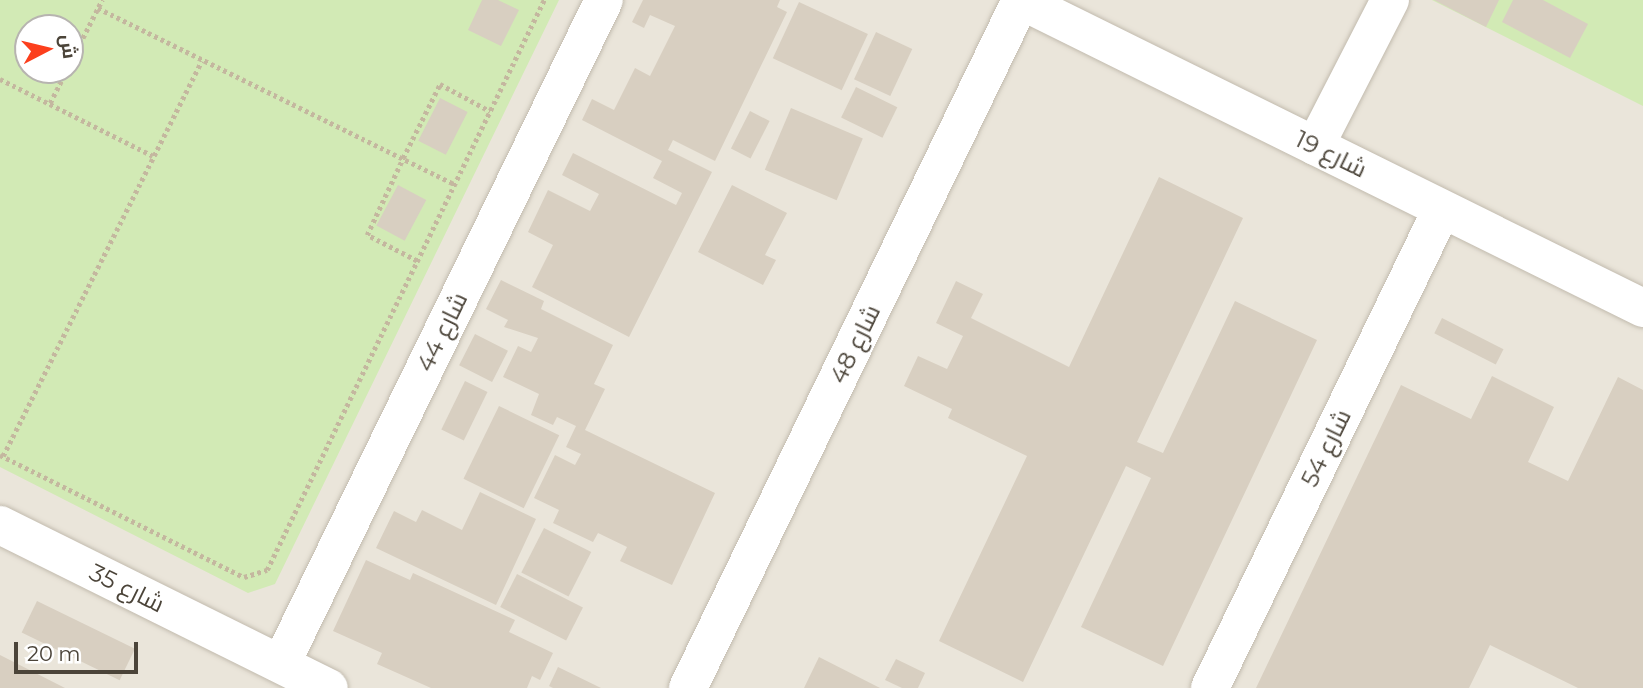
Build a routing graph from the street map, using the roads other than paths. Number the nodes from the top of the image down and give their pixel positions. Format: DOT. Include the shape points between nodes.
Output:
graph roads {
  1 [pos="604,0"];
  2 [pos="1021,0"];
  3 [pos="1390,0"];
  4 [pos="1315,146"];
  5 [pos="1441,209"];
  6 [pos="1641,301"];
  7 [pos="0,525"];
  8 [pos="281,664"];
  9 [pos="329,688"];
  10 [pos="688,688"];
  11 [pos="1210,688"];
  1 -- 8 [label="street, شارع 44"];
  2 -- 4 [label="street, شارع 19"];
  2 -- 10 [label="street, شارع 48"];
  3 -- 4 [label="street"];
  4 -- 5 [label="street, شارع 19"];
  5 -- 6 [label="street, شارع 19"];
  5 -- 11 [label="street, شارع 54"];
  7 -- 8 [label="street, شارع 35"];
  8 -- 9 [label="street, شارع 35"];
}
